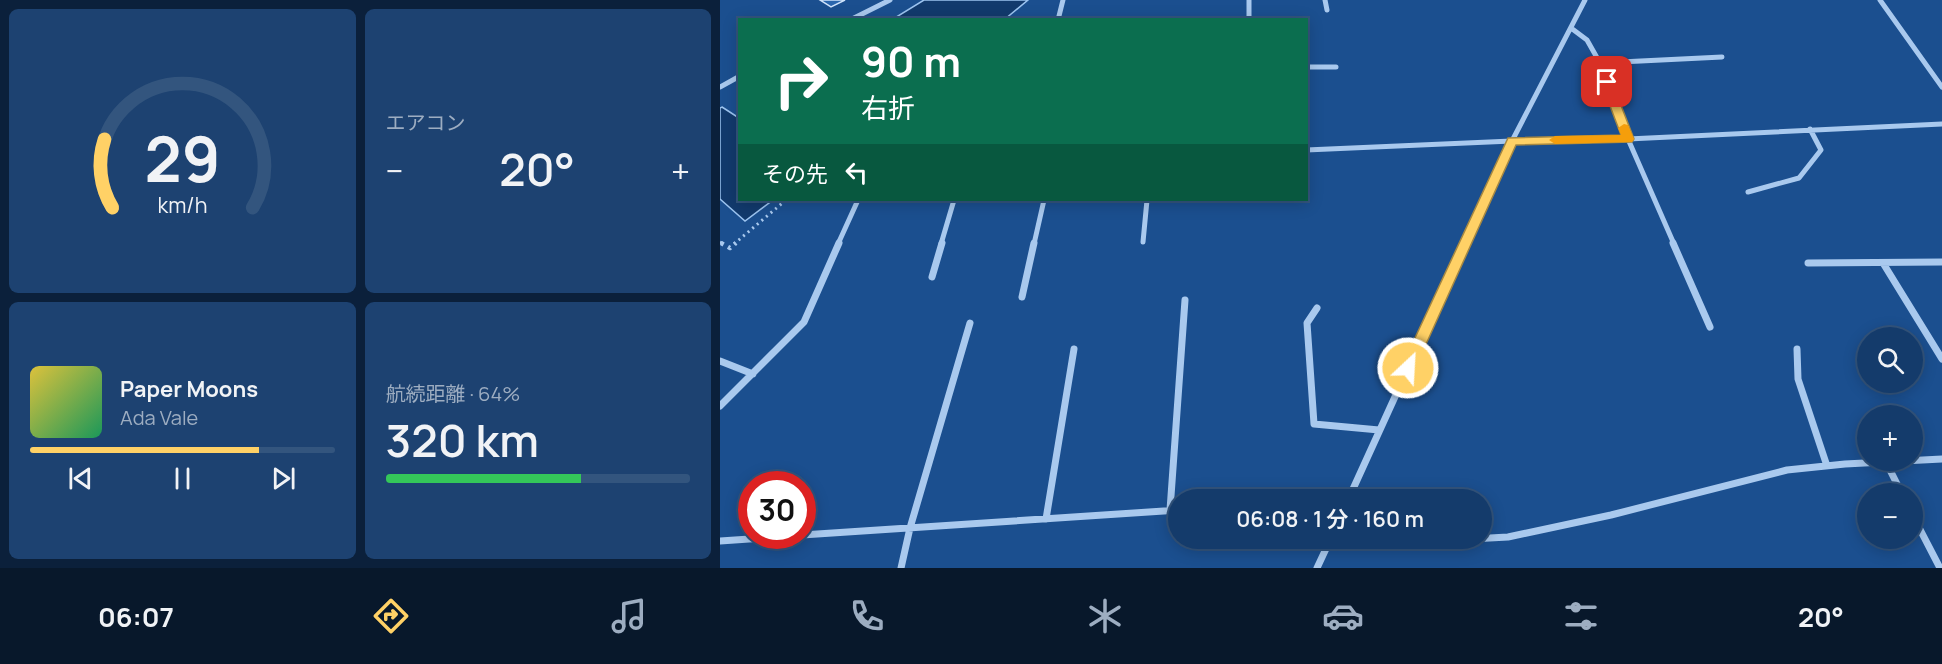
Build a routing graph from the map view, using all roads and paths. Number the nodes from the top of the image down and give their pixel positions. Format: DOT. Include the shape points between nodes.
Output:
graph roads {
  1 [pos="890,0"];
  2 [pos="1063,0"];
  3 [pos="1250,0"];
  4 [pos="1325,0"];
  5 [pos="1585,0"];
  6 [pos="1880,0"];
  7 [pos="1327,10"];
  8 [pos="854,18"];
  9 [pos="1058,18"];
  10 [pos="1249,18"];
  11 [pos="1571,28"];
  12 [pos="1722,57"];
  13 [pos="1600,63"];
  14 [pos="1336,67"];
  15 [pos="1308,68"];
  16 [pos="738,77"];
  17 [pos="720,87"];
  18 [pos="1942,87"];
  19 [pos="1942,124"];
  20 [pos="1810,129"];
  21 [pos="1628,139"];
  22 [pos="1512,141"];
  23 [pos="1308,150"];
  24 [pos="1748,192"];
  25 [pos="785,201"];
  26 [pos="858,201"];
  27 [pos="954,201"];
  28 [pos="1044,201"];
  29 [pos="1147,201"];
  30 [pos="720,242"];
  31 [pos="1143,242"];
  32 [pos="1939,262"];
  33 [pos="1808,263"];
  34 [pos="1882,263"];
  35 [pos="1942,271"];
  36 [pos="932,277"];
  37 [pos="1022,297"];
  38 [pos="1185,300"];
  39 [pos="1317,308"];
  40 [pos="970,323"];
  41 [pos="1710,327"];
  42 [pos="1074,348"];
  43 [pos="1797,349"];
  44 [pos="1942,359"];
  45 [pos="720,361"];
  46 [pos="753,374"];
  47 [pos="720,406"];
  48 [pos="1379,430"];
  49 [pos="1942,459"];
  50 [pos="1923,460"];
  51 [pos="1857,464"];
  52 [pos="1827,466"];
  53 [pos="1172,489"];
  54 [pos="1353,489"];
  55 [pos="1168,510"];
  56 [pos="1046,519"];
  57 [pos="910,528"];
  58 [pos="816,534"];
  59 [pos="1923,535"];
  60 [pos="1492,538"];
  61 [pos="738,540"];
  62 [pos="720,541"];
  63 [pos="1326,549"];
  64 [pos="901,568"];
  65 [pos="1317,568"];
  66 [pos="1940,568"];
  1 -- 8 [label="street"];
  2 -- 9 [label="street"];
  3 -- 10 [label="street"];
  4 -- 7 [label="street"];
  5 -- 11 [label="street"];
  6 -- 18 [label="street"];
  11 -- 13 [label="street" via="1587,40"];
  11 -- 22 [label="street"];
  12 -- 13 [label="street"];
  13 -- 21 [label="street"];
  14 -- 15 [label="street"];
  16 -- 17 [label="street"];
  19 -- 20 [label="street"];
  20 -- 21 [label="street"];
  20 -- 24 [label="street" via="1821,150 1799,178"];
  21 -- 22 [label="street"];
  21 -- 41 [label="street"];
  22 -- 23 [label="street"];
  22 -- 48 [label="street"];
  25 -- 30 [label="path" via="730,248"];
  26 -- 46 [label="street" via="804,322"];
  27 -- 36 [label="street"];
  28 -- 37 [label="street"];
  29 -- 31 [label="street"];
  32 -- 34 [label="street"];
  32 -- 35 [label="street"];
  33 -- 34 [label="street"];
  34 -- 44 [label="street"];
  38 -- 53 [label="street"];
  39 -- 48 [label="street" via="1306,323 1314,424"];
  40 -- 57 [label="street"];
  42 -- 56 [label="street"];
  43 -- 52 [label="street" via="1798,379"];
  45 -- 46 [label="street"];
  46 -- 47 [label="street"];
  48 -- 54 [label="street"];
  49 -- 50 [label="street"];
  51 -- 52 [label="street"];
  52 -- 60 [label="street" via="1787,470 1611,515"];
  55 -- 56 [label="street"];
  56 -- 57 [label="street"];
  57 -- 58 [label="street"];
  57 -- 64 [label="street"];
  59 -- 66 [label="street"];
  61 -- 62 [label="street"];
  63 -- 65 [label="street"];
}
